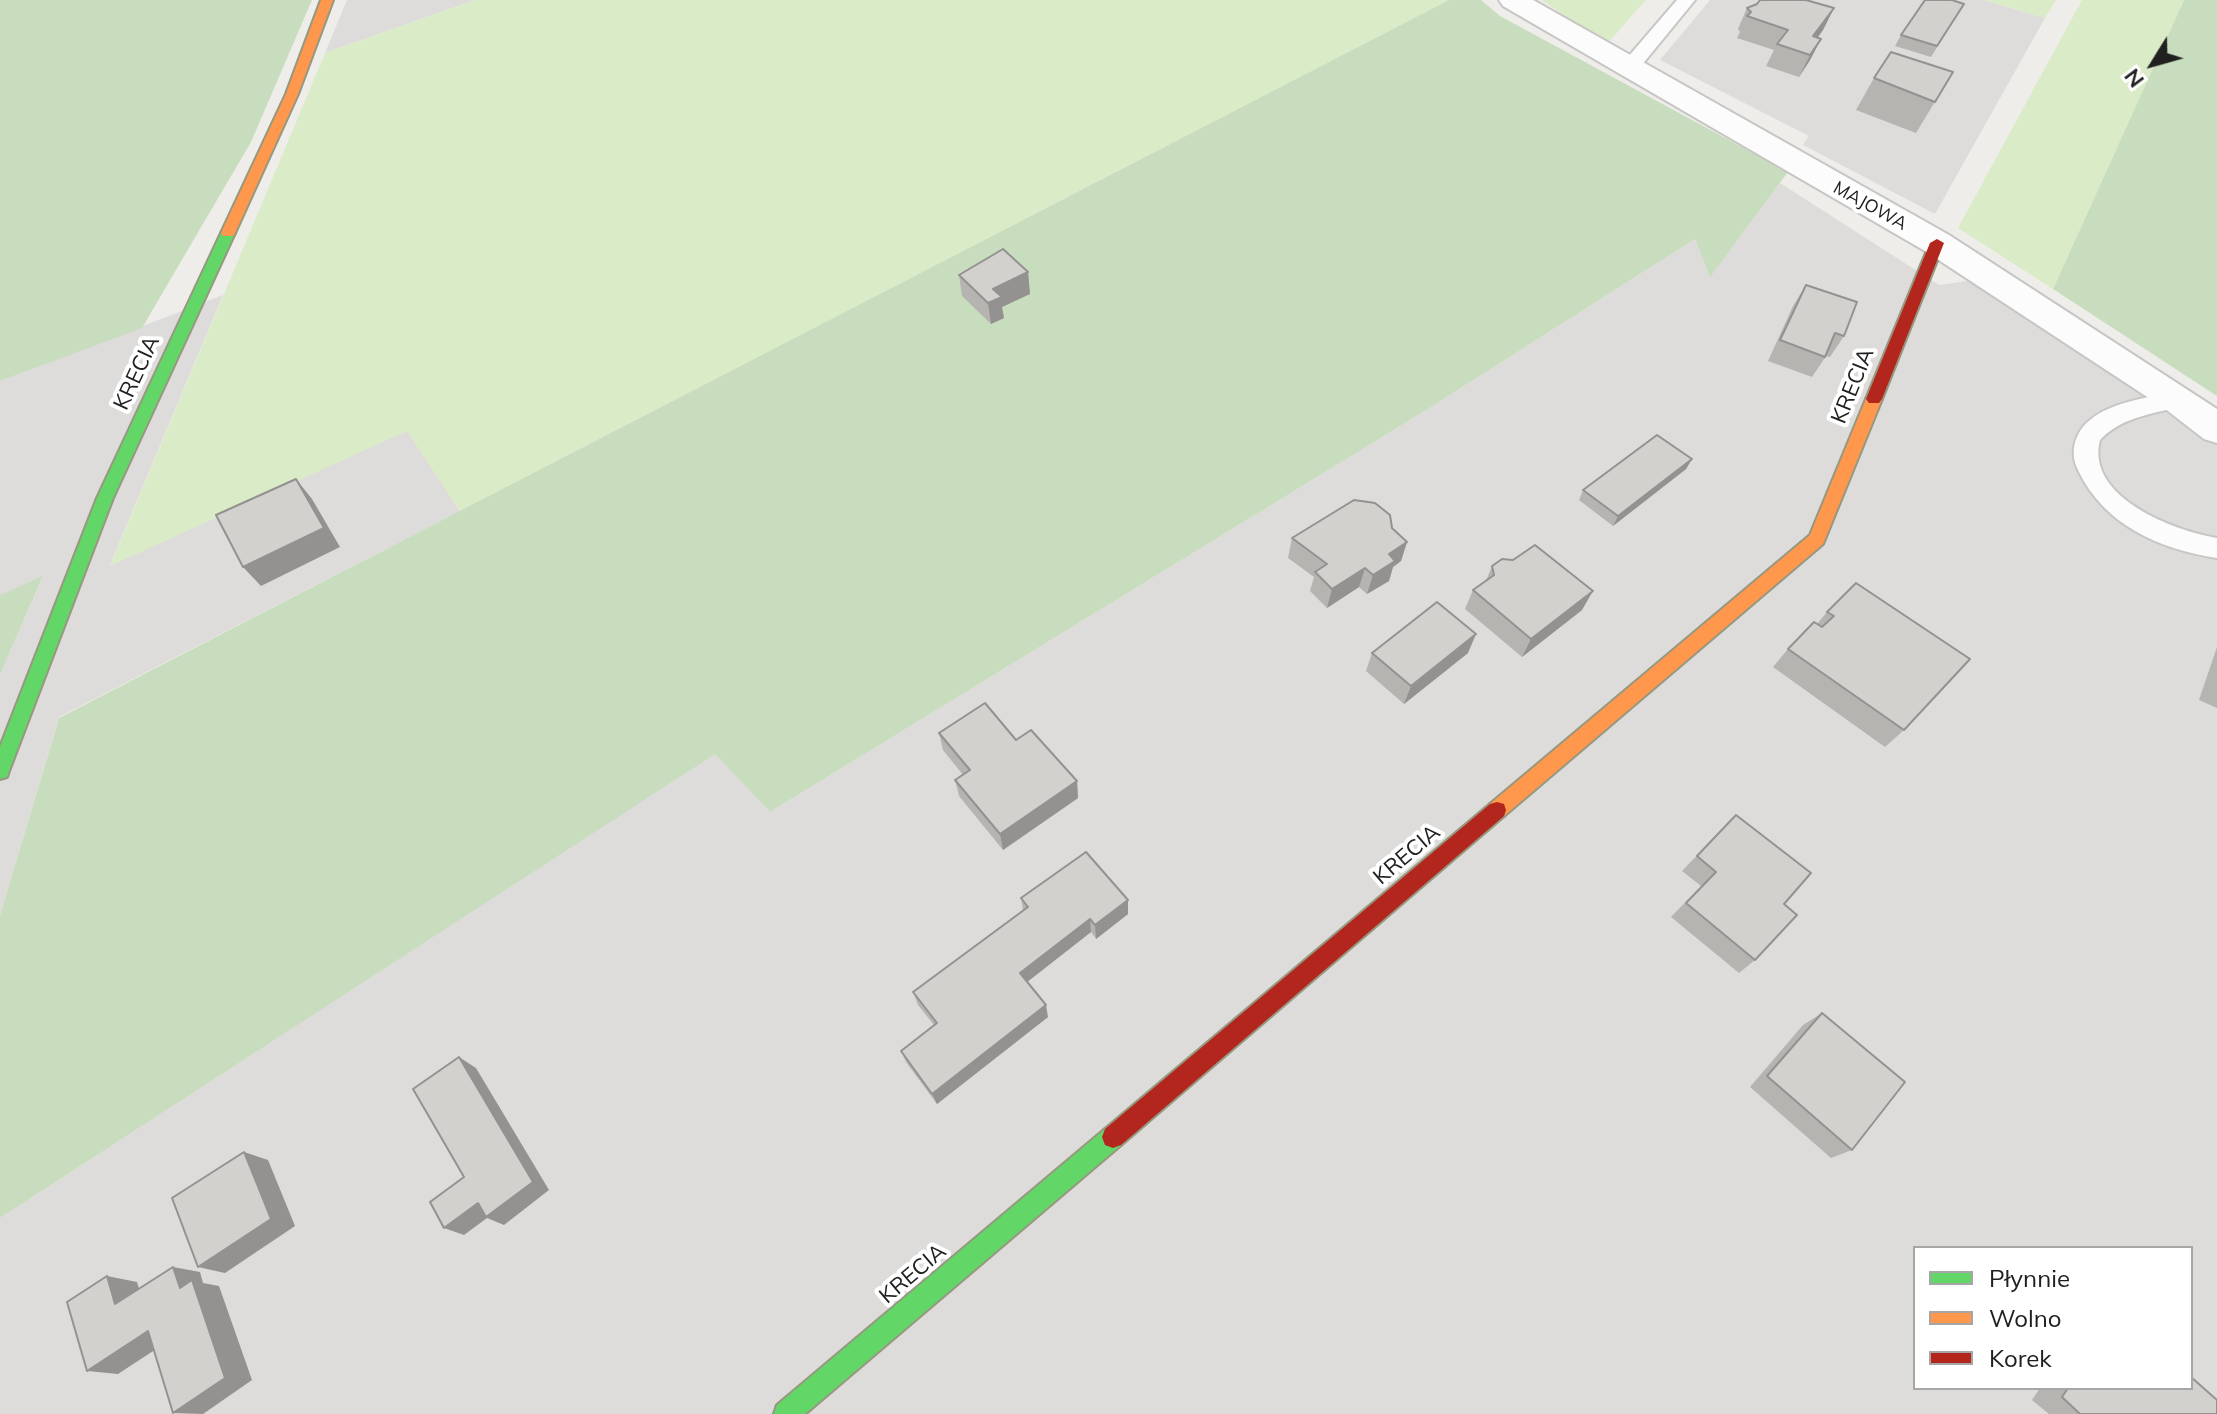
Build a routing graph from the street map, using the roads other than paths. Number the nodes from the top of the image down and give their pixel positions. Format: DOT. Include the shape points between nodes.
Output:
graph roads {
  1 [pos="327,0"];
  2 [pos="1513,0"];
  3 [pos="1686,0"];
  4 [pos="1629,68"];
  5 [pos="1937,243"];
  6 [pos="2177,399"];
  7 [pos="2217,429"];
  8 [pos="2217,548"];
  9 [pos="0,771"];
  10 [pos="786,1414"];
  1 -- 9 [label="street, KRECIA" via="292,94 105,498"];
  2 -- 4 [label="street, MAJOWA"];
  3 -- 4 [label="lane"];
  4 -- 5 [label="street, MAJOWA"];
  5 -- 6 [label="street, MAJOWA"];
  5 -- 10 [label="street, KRECIA" via="1817,539"];
  6 -- 7 [label="street, MAJOWA"];
  6 -- 8 [label="lane" via="2114,417 2094,429 2086,440 2085,457 2094,481 2135,519 2182,541"];
}
